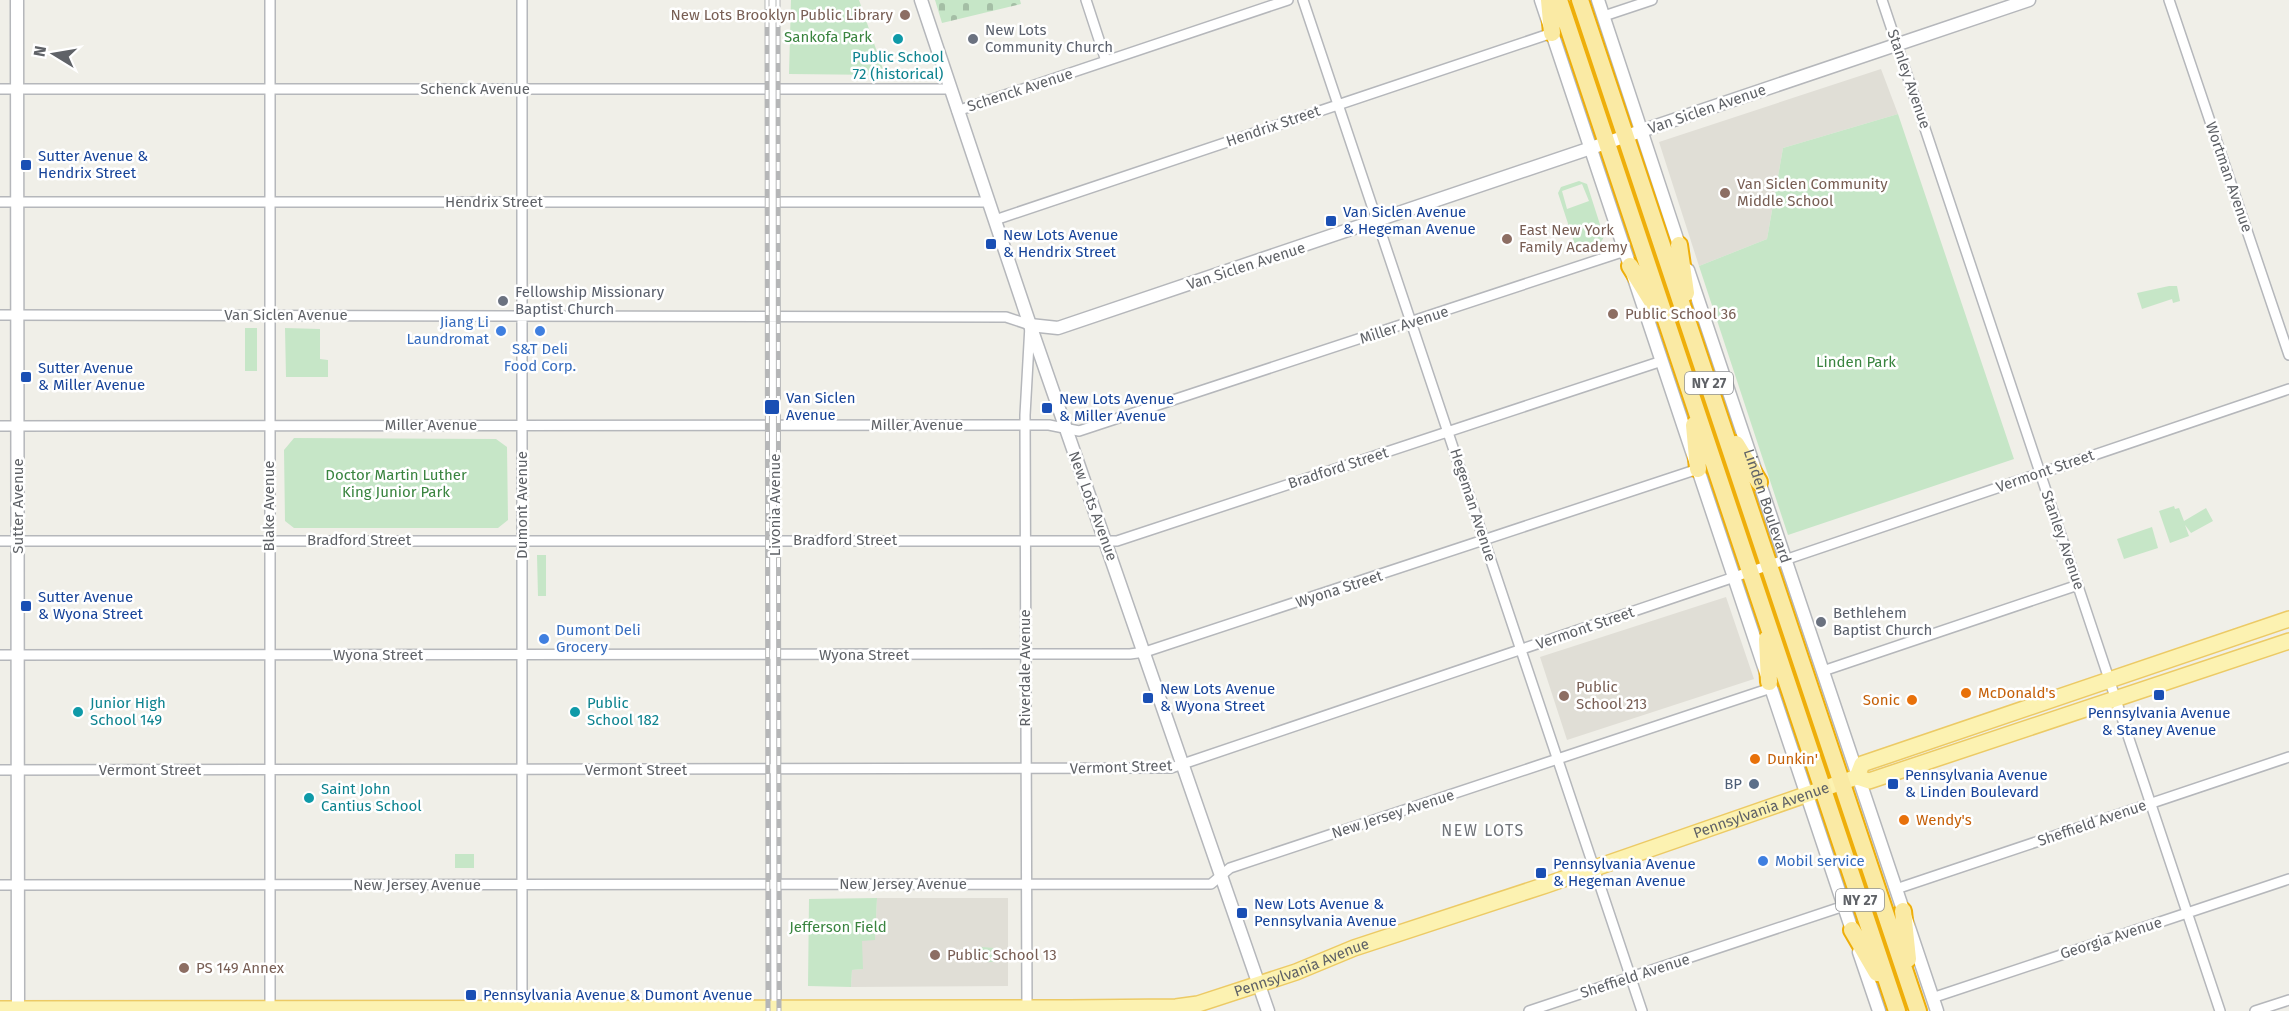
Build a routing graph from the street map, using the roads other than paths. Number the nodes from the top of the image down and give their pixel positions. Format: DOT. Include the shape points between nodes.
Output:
graph roads {
  1 [pos="17,0"];
  2 [pos="270,0"];
  3 [pos="522,0"];
  4 [pos="773,0"];
  5 [pos="921,0"];
  6 [pos="1086,0"];
  7 [pos="1288,0"];
  8 [pos="1303,0"];
  9 [pos="1541,0"];
  10 [pos="1549,0"];
  11 [pos="1559,0"];
  12 [pos="1580,0"];
  13 [pos="1598,0"];
  14 [pos="1652,0"];
  15 [pos="1882,0"];
  16 [pos="2029,0"];
  17 [pos="2169,0"];
  18 [pos="1604,16"];
  19 [pos="1552,33"];
  20 [pos="1897,44"];
  21 [pos="1106,61"];
  22 [pos="17,89"];
  23 [pos="270,89"];
  24 [pos="522,89"];
  25 [pos="774,89"];
  26 [pos="950,89"];
  27 [pos="0,90"];
  28 [pos="1338,105"];
  29 [pos="957,111"];
  30 [pos="1642,132"];
  31 [pos="1625,137"];
  32 [pos="1599,146"];
  33 [pos="0,202"];
  34 [pos="17,202"];
  35 [pos="270,202"];
  36 [pos="522,202"];
  37 [pos="774,202"];
  38 [pos="988,202"];
  39 [pos="994,220"];
  40 [pos="1378,222"];
  41 [pos="1679,244"];
  42 [pos="1628,258"];
  43 [pos="0,315"];
  44 [pos="18,315"];
  45 [pos="270,315"];
  46 [pos="522,315"];
  47 [pos="773,315"];
  48 [pos="1412,323"];
  49 [pos="1029,325"];
  50 [pos="1668,328"];
  51 [pos="1691,330"];
  52 [pos="2289,355"];
  53 [pos="1662,361"];
  54 [pos="2289,389"];
  55 [pos="1692,397"];
  56 [pos="1721,421"];
  57 [pos="269,425"];
  58 [pos="522,425"];
  59 [pos="774,425"];
  60 [pos="1025,425"];
  61 [pos="0,426"];
  62 [pos="18,426"];
  63 [pos="1066,429"];
  64 [pos="1448,432"];
  65 [pos="1698,470"];
  66 [pos="2040,472"];
  67 [pos="1759,482"];
  68 [pos="269,540"];
  69 [pos="775,540"];
  70 [pos="1025,540"];
  71 [pos="0,541"];
  72 [pos="18,541"];
  73 [pos="522,541"];
  74 [pos="1106,541"];
  75 [pos="1484,541"];
  76 [pos="1778,563"];
  77 [pos="1751,572"];
  78 [pos="1734,578"];
  79 [pos="2078,585"];
  80 [pos="1766,617"];
  81 [pos="2289,619"];
  82 [pos="2289,641"];
  83 [pos="1521,650"];
  84 [pos="1145,652"];
  85 [pos="0,655"];
  86 [pos="18,655"];
  87 [pos="270,655"];
  88 [pos="522,655"];
  89 [pos="775,655"];
  90 [pos="1026,655"];
  91 [pos="1823,670"];
  92 [pos="2110,680"];
  93 [pos="1770,685"];
  94 [pos="2116,699"];
  95 [pos="2289,757"];
  96 [pos="1557,759"];
  97 [pos="1183,763"];
  98 [pos="1025,769"];
  99 [pos="0,770"];
  100 [pos="18,770"];
  101 [pos="270,770"];
  102 [pos="522,770"];
  103 [pos="776,770"];
  104 [pos="1850,780"];
  105 [pos="1823,789"];
  106 [pos="1806,795"];
  107 [pos="2151,803"];
  108 [pos="1594,868"];
  109 [pos="1221,875"];
  110 [pos="2289,879"];
  111 [pos="522,884"];
  112 [pos="775,884"];
  113 [pos="1025,884"];
  114 [pos="0,885"];
  115 [pos="18,885"];
  116 [pos="270,885"];
  117 [pos="1896,889"];
  118 [pos="1844,906"];
  119 [pos="1903,911"];
  120 [pos="2188,913"];
  121 [pos="1852,930"];
  122 [pos="1630,977"];
  123 [pos="1259,985"];
  124 [pos="1911,990"];
  125 [pos="1932,998"];
  126 [pos="2289,1000"];
  127 [pos="1895,1006"];
  128 [pos="0,1009"];
  129 [pos="18,1010"];
  130 [pos="270,1010"];
  131 [pos="522,1010"];
  132 [pos="776,1010"];
  133 [pos="1027,1010"];
  134 [pos="1268,1011"];
  135 [pos="1529,1011"];
  136 [pos="1642,1011"];
  137 [pos="1879,1011"];
  138 [pos="1918,1011"];
  139 [pos="1937,1011"];
  140 [pos="2220,1011"];
  141 [pos="2255,1011"];
  1 -- 22 [label="street, Sutter Avenue"];
  2 -- 23 [label="street, Blake Avenue"];
  3 -- 24 [label="street, Dumont Avenue"];
  4 -- 25 [label="street, Livonia Avenue"];
  5 -- 26 [label="street, New Lots Avenue"];
  6 -- 21 [label="street"];
  7 -- 21 [label="street, Schenck Avenue"];
  8 -- 28 [label="street, Hegeman Avenue"];
  9 -- 19 [label="street"];
  10 -- 19 [label="highway"];
  11 -- 32 [label="highway, NY 27"];
  12 -- 31 [label="highway, Linden Boulevard / NY 27"];
  13 -- 18 [label="street, Linden Boulevard"];
  14 -- 18 [label="street"];
  15 -- 20 [label="street, Stanley Avenue"];
  16 -- 20 [label="street, Van Siclen Avenue"];
  17 -- 52 [label="street, Wortman Avenue"];
  18 -- 30 [label="street, Linden Boulevard"];
  19 -- 28 [label="street, Hendrix Street"];
  19 -- 32 [label="street"];
  20 -- 30 [label="street, Van Siclen Avenue"];
  20 -- 66 [label="street, Stanley Avenue"];
  21 -- 29 [label="street, Schenck Avenue"];
  22 -- 23 [label="street, Schenck Avenue"];
  22 -- 27 [label="street, Schenck Avenue"];
  22 -- 34 [label="street, Sutter Avenue"];
  23 -- 24 [label="street, Schenck Avenue"];
  23 -- 35 [label="street, Blake Avenue"];
  24 -- 25 [label="street, Schenck Avenue"];
  24 -- 36 [label="street, Dumont Avenue"];
  25 -- 26 [label="street, Schenck Avenue"];
  25 -- 37 [label="street, Livonia Avenue"];
  26 -- 29 [label="street, New Lots Avenue"];
  28 -- 39 [label="street, Hendrix Street"];
  28 -- 40 [label="street, Hegeman Avenue"];
  29 -- 38 [label="street, New Lots Avenue"];
  30 -- 31 [label="street, Van Siclen Avenue"];
  30 -- 41 [label="street, Linden Boulevard"];
  31 -- 32 [label="street, Van Siclen Avenue"];
  31 -- 51 [label="highway, Linden Boulevard / NY 27"];
  32 -- 40 [label="street, Van Siclen Avenue"];
  32 -- 42 [label="street"];
  32 -- 50 [label="highway, NY 27"];
  33 -- 34 [label="street, Hendrix Street"];
  34 -- 35 [label="street, Hendrix Street"];
  34 -- 44 [label="street, Sutter Avenue"];
  35 -- 36 [label="street, Hendrix Street"];
  35 -- 45 [label="street, Blake Avenue"];
  36 -- 37 [label="street, Hendrix Street"];
  36 -- 46 [label="street, Dumont Avenue"];
  37 -- 38 [label="street, Hendrix Street"];
  37 -- 47 [label="street, Livonia Avenue"];
  38 -- 39 [label="street, New Lots Avenue"];
  39 -- 49 [label="street, New Lots Avenue"];
  40 -- 48 [label="street, Hegeman Avenue"];
  40 -- 49 [label="street, Van Siclen Avenue" via="1058,328"];
  41 -- 51 [label="highway"];
  41 -- 67 [label="street, Linden Boulevard"];
  42 -- 48 [label="street, Miller Avenue"];
  42 -- 50 [label="highway"];
  42 -- 53 [label="street"];
  43 -- 44 [label="street, Van Siclen Avenue"];
  44 -- 45 [label="street, Van Siclen Avenue"];
  44 -- 62 [label="street, Sutter Avenue"];
  45 -- 46 [label="street, Van Siclen Avenue"];
  45 -- 57 [label="street, Blake Avenue"];
  46 -- 47 [label="street, Van Siclen Avenue"];
  46 -- 58 [label="street, Dumont Avenue"];
  47 -- 49 [label="street, Van Siclen Avenue" via="1006,317"];
  47 -- 59 [label="street, Livonia Avenue"];
  48 -- 63 [label="street, Miller Avenue" via="1079,431"];
  48 -- 64 [label="street, Hegeman Avenue"];
  49 -- 60 [label="street, Riverdale Avenue"];
  49 -- 63 [label="street, New Lots Avenue"];
  50 -- 55 [label="highway, NY 27"];
  51 -- 56 [label="highway, Linden Boulevard / NY 27"];
  53 -- 64 [label="street, Bradford Street"];
  53 -- 65 [label="street"];
  54 -- 66 [label="street, Vermont Street"];
  55 -- 65 [label="highway"];
  55 -- 77 [label="highway, NY 27"];
  56 -- 67 [label="highway"];
  56 -- 76 [label="highway, Linden Boulevard / NY 27"];
  57 -- 58 [label="street, Miller Avenue"];
  57 -- 62 [label="street, Miller Avenue"];
  57 -- 68 [label="street, Blake Avenue"];
  58 -- 59 [label="street, Miller Avenue"];
  58 -- 73 [label="street, Dumont Avenue"];
  59 -- 60 [label="street, Miller Avenue"];
  59 -- 69 [label="street, Livonia Avenue"];
  60 -- 63 [label="street, Miller Avenue"];
  60 -- 70 [label="street, Riverdale Avenue"];
  61 -- 62 [label="street, Miller Avenue"];
  62 -- 72 [label="street, Sutter Avenue"];
  63 -- 74 [label="street, New Lots Avenue"];
  64 -- 74 [label="street, Bradford Street" via="1117,541"];
  64 -- 75 [label="street, Hegeman Avenue"];
  65 -- 75 [label="street, Wyona Street"];
  65 -- 78 [label="street"];
  66 -- 76 [label="street, Vermont Street"];
  66 -- 79 [label="street, Stanley Avenue"];
  67 -- 76 [label="street, Linden Boulevard"];
  68 -- 72 [label="street, Bradford Street"];
  68 -- 73 [label="street, Bradford Street"];
  68 -- 87 [label="street, Blake Avenue"];
  69 -- 70 [label="street, Bradford Street"];
  69 -- 73 [label="street, Bradford Street"];
  69 -- 89 [label="street, Livonia Avenue"];
  70 -- 74 [label="street, Bradford Street"];
  70 -- 90 [label="street, Riverdale Avenue"];
  71 -- 72 [label="street, Bradford Street"];
  72 -- 86 [label="street, Sutter Avenue"];
  73 -- 88 [label="street, Dumont Avenue"];
  74 -- 84 [label="street, New Lots Avenue"];
  75 -- 83 [label="street, Hegeman Avenue"];
  75 -- 84 [label="street, Wyona Street"];
  76 -- 77 [label="street, Vermont Street"];
  76 -- 91 [label="street, Linden Boulevard"];
  76 -- 104 [label="highway, Linden Boulevard / NY 27"];
  77 -- 78 [label="street, Vermont Street"];
  77 -- 80 [label="highway, NY 27"];
  78 -- 83 [label="street, Vermont Street"];
  78 -- 93 [label="street"];
  79 -- 91 [label="street"];
  79 -- 92 [label="street, Stanley Avenue"];
  80 -- 93 [label="highway"];
  80 -- 105 [label="highway, NY 27"];
  81 -- 92 [label="main road, Pennsylvania Avenue"];
  82 -- 94 [label="main road, Pennsylvania Avenue"];
  83 -- 96 [label="street, Hegeman Avenue"];
  83 -- 97 [label="street, Vermont Street"];
  84 -- 90 [label="street, Wyona Street"];
  84 -- 97 [label="street, New Lots Avenue"];
  85 -- 86 [label="street, Wyona Street"];
  86 -- 87 [label="street, Wyona Street"];
  86 -- 100 [label="street, Sutter Avenue"];
  87 -- 88 [label="street, Wyona Street"];
  87 -- 101 [label="street, Blake Avenue"];
  88 -- 89 [label="street, Wyona Street"];
  88 -- 102 [label="street, Dumont Avenue"];
  89 -- 90 [label="street, Wyona Street"];
  89 -- 103 [label="street, Livonia Avenue"];
  90 -- 98 [label="street, Riverdale Avenue"];
  91 -- 104 [label="street, Linden Boulevard"];
  92 -- 94 [label="street, Stanley Avenue"];
  92 -- 104 [label="main road, Pennsylvania Avenue" via="1862,764"];
  93 -- 96 [label="street, New Jersey Avenue"];
  93 -- 106 [label="street"];
  94 -- 104 [label="main road, Pennsylvania Avenue" via="1869,782"];
  94 -- 107 [label="street, Stanley Avenue"];
  95 -- 107 [label="street, Sheffield Avenue"];
  96 -- 108 [label="street, Hegeman Avenue"];
  96 -- 109 [label="street, New Jersey Avenue" via="1230,868"];
  97 -- 98 [label="street, Vermont Street" via="1171,768"];
  97 -- 109 [label="street, New Lots Avenue"];
  98 -- 103 [label="street, Vermont Street"];
  98 -- 113 [label="street, Riverdale Avenue"];
  99 -- 100 [label="street, Vermont Street"];
  100 -- 101 [label="street, Vermont Street"];
  100 -- 115 [label="street, Sutter Avenue"];
  101 -- 102 [label="street, Vermont Street"];
  101 -- 116 [label="street, Blake Avenue"];
  102 -- 103 [label="street, Vermont Street"];
  102 -- 111 [label="street, Dumont Avenue"];
  103 -- 112 [label="street, Livonia Avenue"];
  104 -- 105 [label="main road, Pennsylvania Avenue"];
  104 -- 117 [label="street, Linden Boulevard"];
  104 -- 124 [label="highway, Linden Boulevard / NY 27"];
  105 -- 106 [label="main road, Pennsylvania Avenue"];
  105 -- 127 [label="highway, NY 27"];
  106 -- 108 [label="main road, Pennsylvania Avenue"];
  106 -- 118 [label="street"];
  107 -- 117 [label="street, Sheffield Avenue"];
  107 -- 120 [label="street, Stanley Avenue"];
  108 -- 122 [label="street, Hegeman Avenue"];
  108 -- 123 [label="main road, Pennsylvania Avenue" via="1354,948"];
  109 -- 113 [label="street, New Jersey Avenue" via="1211,884"];
  109 -- 123 [label="street, New Lots Avenue"];
  110 -- 120 [label="street, Georgia Avenue"];
  111 -- 112 [label="street, New Jersey Avenue"];
  111 -- 116 [label="street, New Jersey Avenue"];
  111 -- 131 [label="street, Dumont Avenue"];
  112 -- 113 [label="street, New Jersey Avenue"];
  112 -- 132 [label="street, Livonia Avenue"];
  113 -- 133 [label="street, Riverdale Avenue"];
  114 -- 115 [label="street, New Jersey Avenue"];
  115 -- 116 [label="street, New Jersey Avenue"];
  115 -- 129 [label="street, Sutter Avenue"];
  116 -- 130 [label="street, Blake Avenue"];
  117 -- 119 [label="street, Linden Boulevard"];
  118 -- 121 [label="street"];
  118 -- 122 [label="street, Sheffield Avenue"];
  119 -- 124 [label="highway"];
  119 -- 125 [label="street, Linden Boulevard"];
  120 -- 125 [label="street, Georgia Avenue"];
  120 -- 140 [label="street, Stanley Avenue"];
  121 -- 127 [label="highway"];
  121 -- 137 [label="street"];
  122 -- 135 [label="street, Sheffield Avenue"];
  122 -- 136 [label="street, Hegeman Avenue"];
  123 -- 133 [label="main road, Pennsylvania Avenue" via="1176,1007"];
  123 -- 134 [label="street, New Lots Avenue"];
  124 -- 138 [label="highway, Linden Boulevard / NY 27"];
  125 -- 139 [label="street, Linden Boulevard"];
  126 -- 141 [label="street"];
  128 -- 129 [label="main road, Pennsylvania Avenue"];
  129 -- 130 [label="main road, Pennsylvania Avenue"];
  130 -- 131 [label="main road, Pennsylvania Avenue"];
  131 -- 132 [label="main road, Pennsylvania Avenue"];
  132 -- 133 [label="main road, Pennsylvania Avenue"];
}
